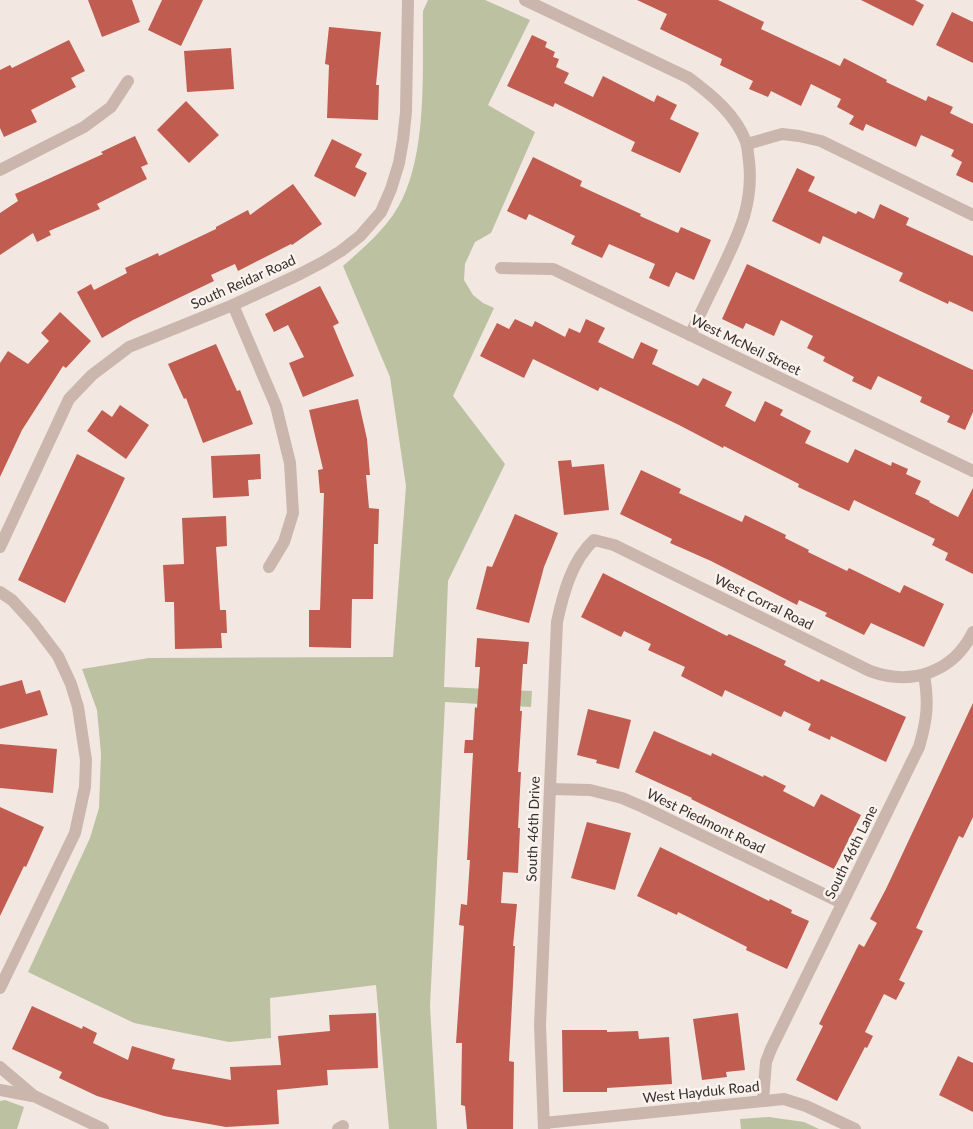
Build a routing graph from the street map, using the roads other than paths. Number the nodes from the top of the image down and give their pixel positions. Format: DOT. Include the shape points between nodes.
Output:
graph roads {
  1 [pos="408,0"];
  2 [pos="525,0"];
  3 [pos="128,81"];
  4 [pos="747,144"];
  5 [pos="0,170"];
  6 [pos="973,215"];
  7 [pos="501,268"];
  8 [pos="233,305"];
  9 [pos="690,335"];
  10 [pos="973,471"];
  11 [pos="594,540"];
  12 [pos="0,547"];
  13 [pos="269,567"];
  14 [pos="0,592"];
  15 [pos="973,632"];
  16 [pos="924,675"];
  17 [pos="550,789"];
  18 [pos="842,903"];
  19 [pos="0,988"];
  20 [pos="0,1068"];
  21 [pos="0,1090"];
  22 [pos="34,1096"];
  23 [pos="763,1100"];
  24 [pos="544,1126"];
  25 [pos="103,1129"];
  26 [pos="855,1129"];
  1 -- 8 [label="street, South Reidar Road" via="403,140 399,164 381,212 360,236 341,251"];
  2 -- 4 [label="street" via="689,78 709,92 727,111"];
  3 -- 5 [label="street" via="111,107 84,126"];
  4 -- 6 [label="street" via="782,134 821,141"];
  4 -- 9 [label="street" via="750,181 746,214"];
  7 -- 9 [label="street, West McNeil Street" via="553,269"];
  8 -- 12 [label="street, South Reidar Road" via="129,347 92,375 70,398"];
  8 -- 13 [label="street" via="276,406 290,463 293,513 284,542"];
  9 -- 10 [label="street, West McNeil Street"];
  11 -- 16 [label="street, West Corral Road" via="614,545 870,671 896,678"];
  11 -- 17 [label="street, South 46th Drive" via="584,548 568,584 557,622"];
  14 -- 19 [label="street" via="33,623 58,656 78,707 86,760 85,787 74,833"];
  15 -- 16 [label="street" via="954,658"];
  16 -- 18 [label="street, South 46th Lane" via="927,715 918,747"];
  17 -- 18 [label="street, West Piedmont Road" via="590,790 643,806"];
  17 -- 24 [label="street, South 46th Drive" via="540,1025"];
  18 -- 23 [label="street, South 46th Lane" via="771,1049 766,1062"];
  20 -- 22 [label="street"];
  21 -- 22 [label="street"];
  22 -- 25 [label="street"];
  23 -- 24 [label="street, West Hayduk Road"];
  23 -- 26 [label="street, West Hayduk Road" via="784,1099"];
}
